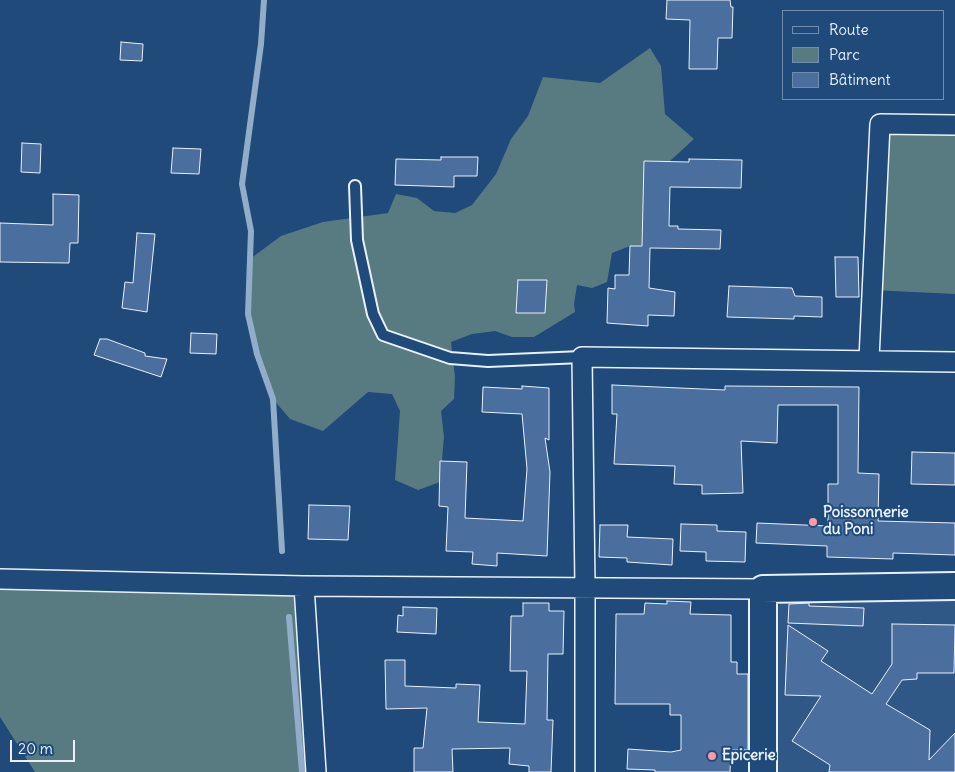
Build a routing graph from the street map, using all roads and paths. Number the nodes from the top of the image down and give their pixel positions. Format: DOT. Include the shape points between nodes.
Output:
graph roads {
  1 [pos="955,125"];
  2 [pos="355,186"];
  3 [pos="582,357"];
  4 [pos="869,359"];
  5 [pos="955,362"];
  6 [pos="0,579"];
  7 [pos="304,586"];
  8 [pos="586,586"];
  9 [pos="955,586"];
  10 [pos="763,589"];
  11 [pos="316,772"];
  12 [pos="584,772"];
  13 [pos="764,772"];
  1 -- 4 [label="street" via="880,124"];
  2 -- 3 [label="lane" via="357,240 373,314 384,335 450,358 488,361"];
  3 -- 4 [label="street"];
  3 -- 8 [label="street"];
  4 -- 5 [label="street"];
  6 -- 7 [label="street"];
  7 -- 8 [label="street"];
  7 -- 11 [label="street"];
  8 -- 10 [label="street"];
  8 -- 12 [label="street"];
  9 -- 10 [label="main road"];
  10 -- 13 [label="main road"];
}
